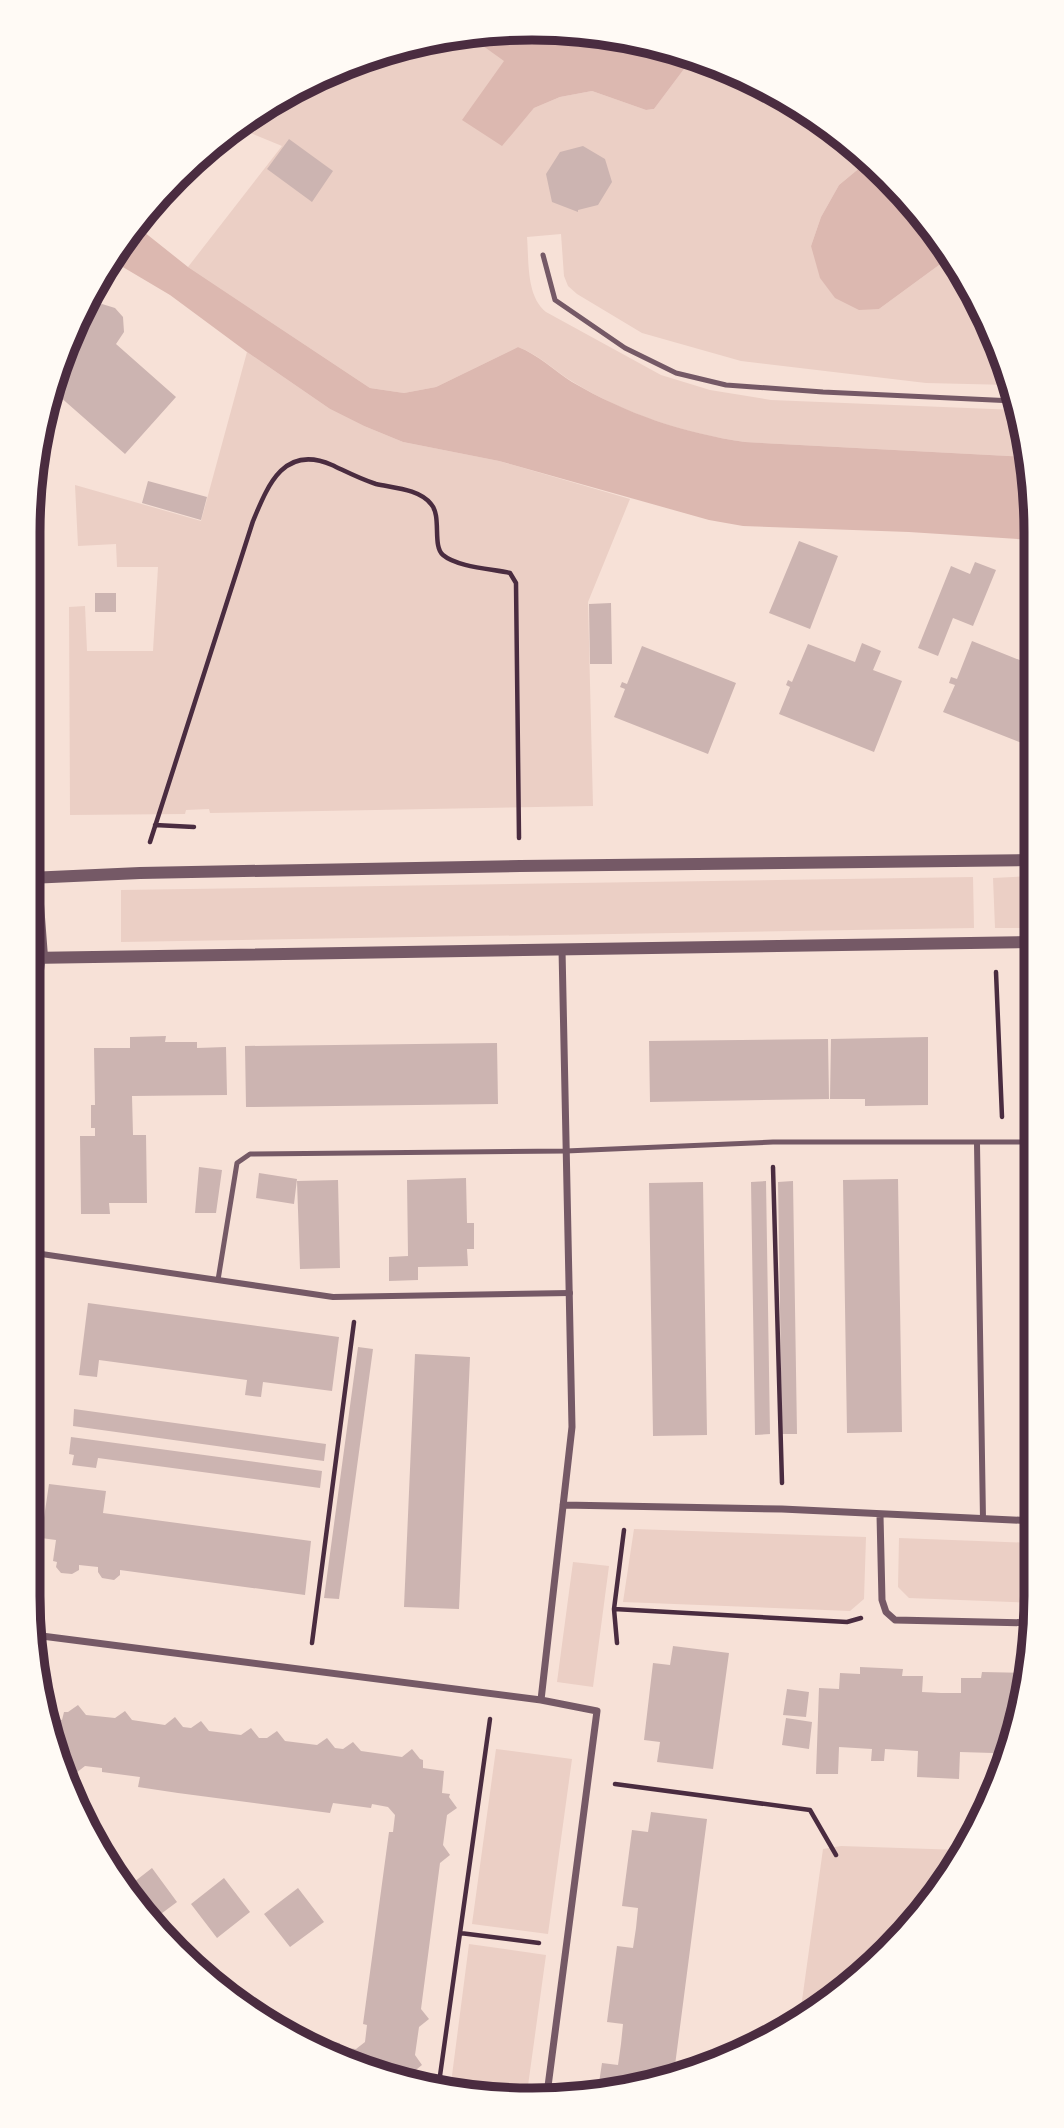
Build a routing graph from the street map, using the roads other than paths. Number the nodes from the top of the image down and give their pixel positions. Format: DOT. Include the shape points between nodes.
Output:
graph roads {
  1 [pos="543,255"];
  2 [pos="1006,401"];
  3 [pos="1024,860"];
  4 [pos="40,878"];
  5 [pos="1024,942"];
  6 [pos="562,949"];
  7 [pos="40,957"];
  8 [pos="1024,1142"];
  9 [pos="977,1144"];
  10 [pos="566,1151"];
  11 [pos="40,1254"];
  12 [pos="218,1280"];
  13 [pos="570,1293"];
  14 [pos="563,1505"];
  15 [pos="880,1515"];
  16 [pos="983,1519"];
  17 [pos="1024,1521"];
  18 [pos="1023,1623"];
  19 [pos="42,1636"];
  20 [pos="541,1700"];
  21 [pos="548,2088"];
  1 -- 2 [label="lane" via="555,300 625,348 676,373 726,385"];
  3 -- 4 [label="street"];
  5 -- 6 [label="street"];
  6 -- 7 [label="street"];
  6 -- 10 [label="street"];
  8 -- 9 [label="lane"];
  9 -- 10 [label="lane" via="773,1142"];
  9 -- 16 [label="street"];
  10 -- 12 [label="lane" via="250,1154 237,1163"];
  10 -- 13 [label="street"];
  11 -- 12 [label="street"];
  12 -- 13 [label="street" via="333,1297"];
  13 -- 14 [label="street" via="572,1427"];
  14 -- 15 [label="street" via="782,1508"];
  14 -- 20 [label="street"];
  15 -- 16 [label="street"];
  15 -- 18 [label="street" via="882,1600 895,1620"];
  16 -- 17 [label="street"];
  19 -- 20 [label="street"];
  20 -- 21 [label="street" via="597,1711"];
}
